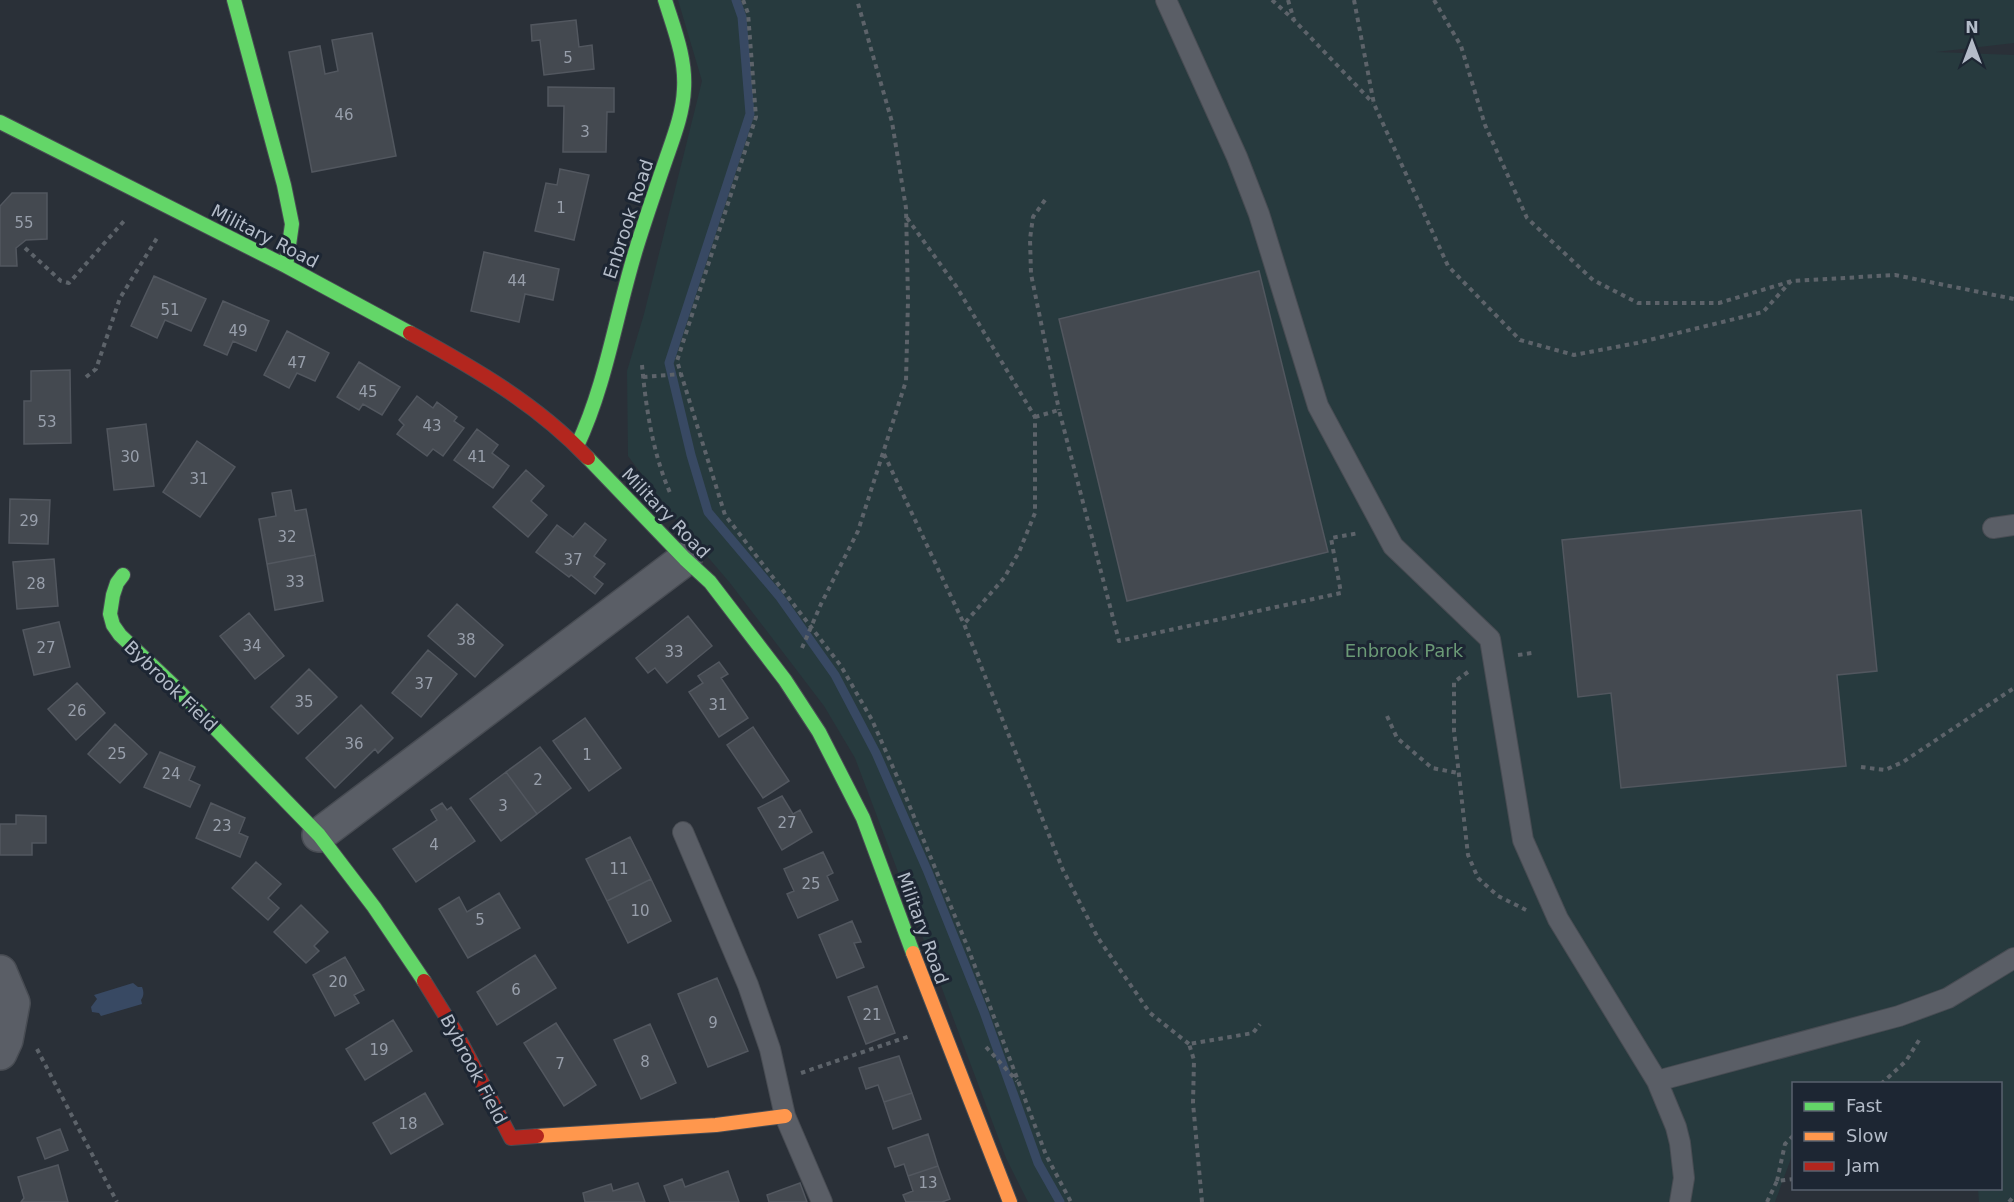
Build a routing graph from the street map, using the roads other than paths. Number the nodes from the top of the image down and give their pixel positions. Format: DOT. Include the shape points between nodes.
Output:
graph roads {
  1 [pos="234,0"];
  2 [pos="665,0"];
  3 [pos="1166,0"];
  4 [pos="0,122"];
  5 [pos="286,266"];
  6 [pos="577,446"];
  7 [pos="2014,525"];
  8 [pos="1993,528"];
  9 [pos="685,559"];
  10 [pos="123,575"];
  11 [pos="683,832"];
  12 [pos="319,835"];
  13 [pos="2014,958"];
  14 [pos="0,972"];
  15 [pos="0,1053"];
  16 [pos="1657,1081"];
  17 [pos="785,1116"];
  18 [pos="822,1202"];
  19 [pos="1010,1202"];
  20 [pos="1680,1202"];
  1 -- 5 [label="street" via="292,224"];
  2 -- 6 [label="street, Enbrook Road" via="684,69 681,114 633,260 601,388"];
  3 -- 16 [label="lane" via="1259,214 1318,406 1393,546 1490,639 1523,840 1558,919"];
  4 -- 5 [label="street, Military Road"];
  5 -- 6 [label="street, Military Road" via="465,363 514,394"];
  6 -- 9 [label="street, Military Road"];
  7 -- 8 [label="lane"];
  9 -- 12 [label="street"];
  9 -- 19 [label="street, Military Road" via="710,582 785,680 829,750 863,818"];
  10 -- 12 [label="street, Bybrook Field" via="117,583 110,614 120,635"];
  11 -- 17 [label="lane" via="748,985 770,1049"];
  12 -- 17 [label="street, Bybrook Field" via="421,975 511,1138 716,1125"];
  13 -- 16 [label="lane" via="1948,998 1899,1016"];
  14 -- 15 [label="street" via="13,1003"];
  16 -- 20 [label="lane" via="1680,1143 1684,1178"];
  17 -- 18 [label="lane"];
}
